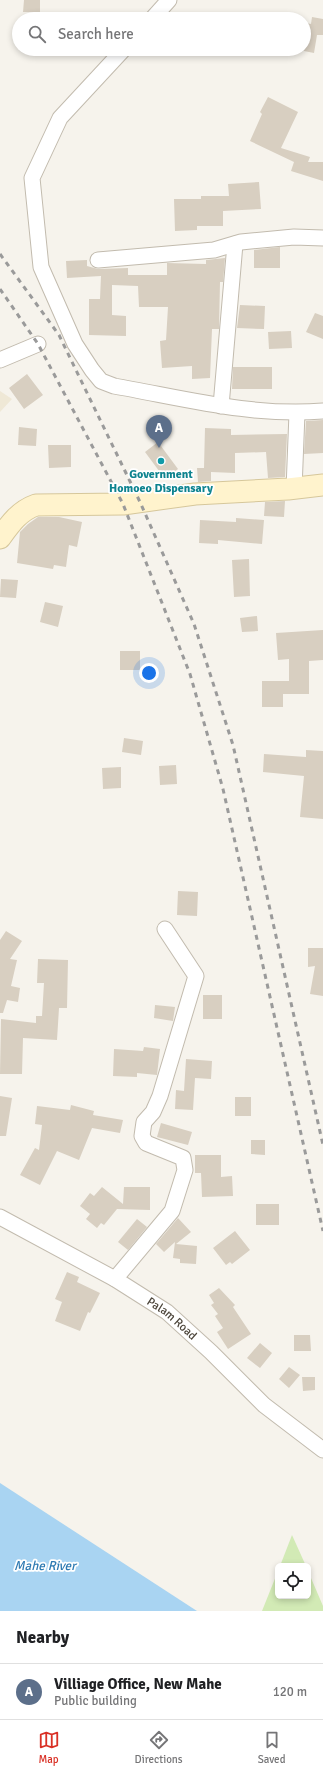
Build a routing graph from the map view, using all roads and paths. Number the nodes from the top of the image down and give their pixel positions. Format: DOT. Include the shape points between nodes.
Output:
graph roads {
  1 [pos="169,0"];
  2 [pos="158,12"];
  3 [pos="118,56"];
  4 [pos="323,238"];
  5 [pos="235,244"];
  6 [pos="98,260"];
  7 [pos="38,344"];
  8 [pos="0,360"];
  9 [pos="221,406"];
  10 [pos="323,411"];
  11 [pos="297,413"];
  12 [pos="323,485"];
  13 [pos="294,489"];
  14 [pos="0,538"];
  15 [pos="165,929"];
  16 [pos="0,1217"];
  17 [pos="115,1280"];
  18 [pos="323,1450"];
  1 -- 2 [label="street"];
  3 -- 9 [label="street" via="60,118 32,178 41,267 75,344 101,381 114,386"];
  4 -- 5 [label="street"];
  5 -- 6 [label="street" via="214,250"];
  5 -- 9 [label="street"];
  7 -- 8 [label="street"];
  9 -- 11 [label="street"];
  10 -- 11 [label="street"];
  11 -- 13 [label="street"];
  12 -- 13 [label="main road"];
  13 -- 14 [label="main road" via="195,494 123,504 36,505 25,509 15,518"];
  15 -- 17 [label="street" via="196,976 160,1096 153,1112 144,1122 142,1136 146,1143 183,1158 185,1170 172,1211"];
  16 -- 17 [label="street, Palam Road"];
  17 -- 18 [label="street, Palam Road" via="167,1312 264,1406"];
}
